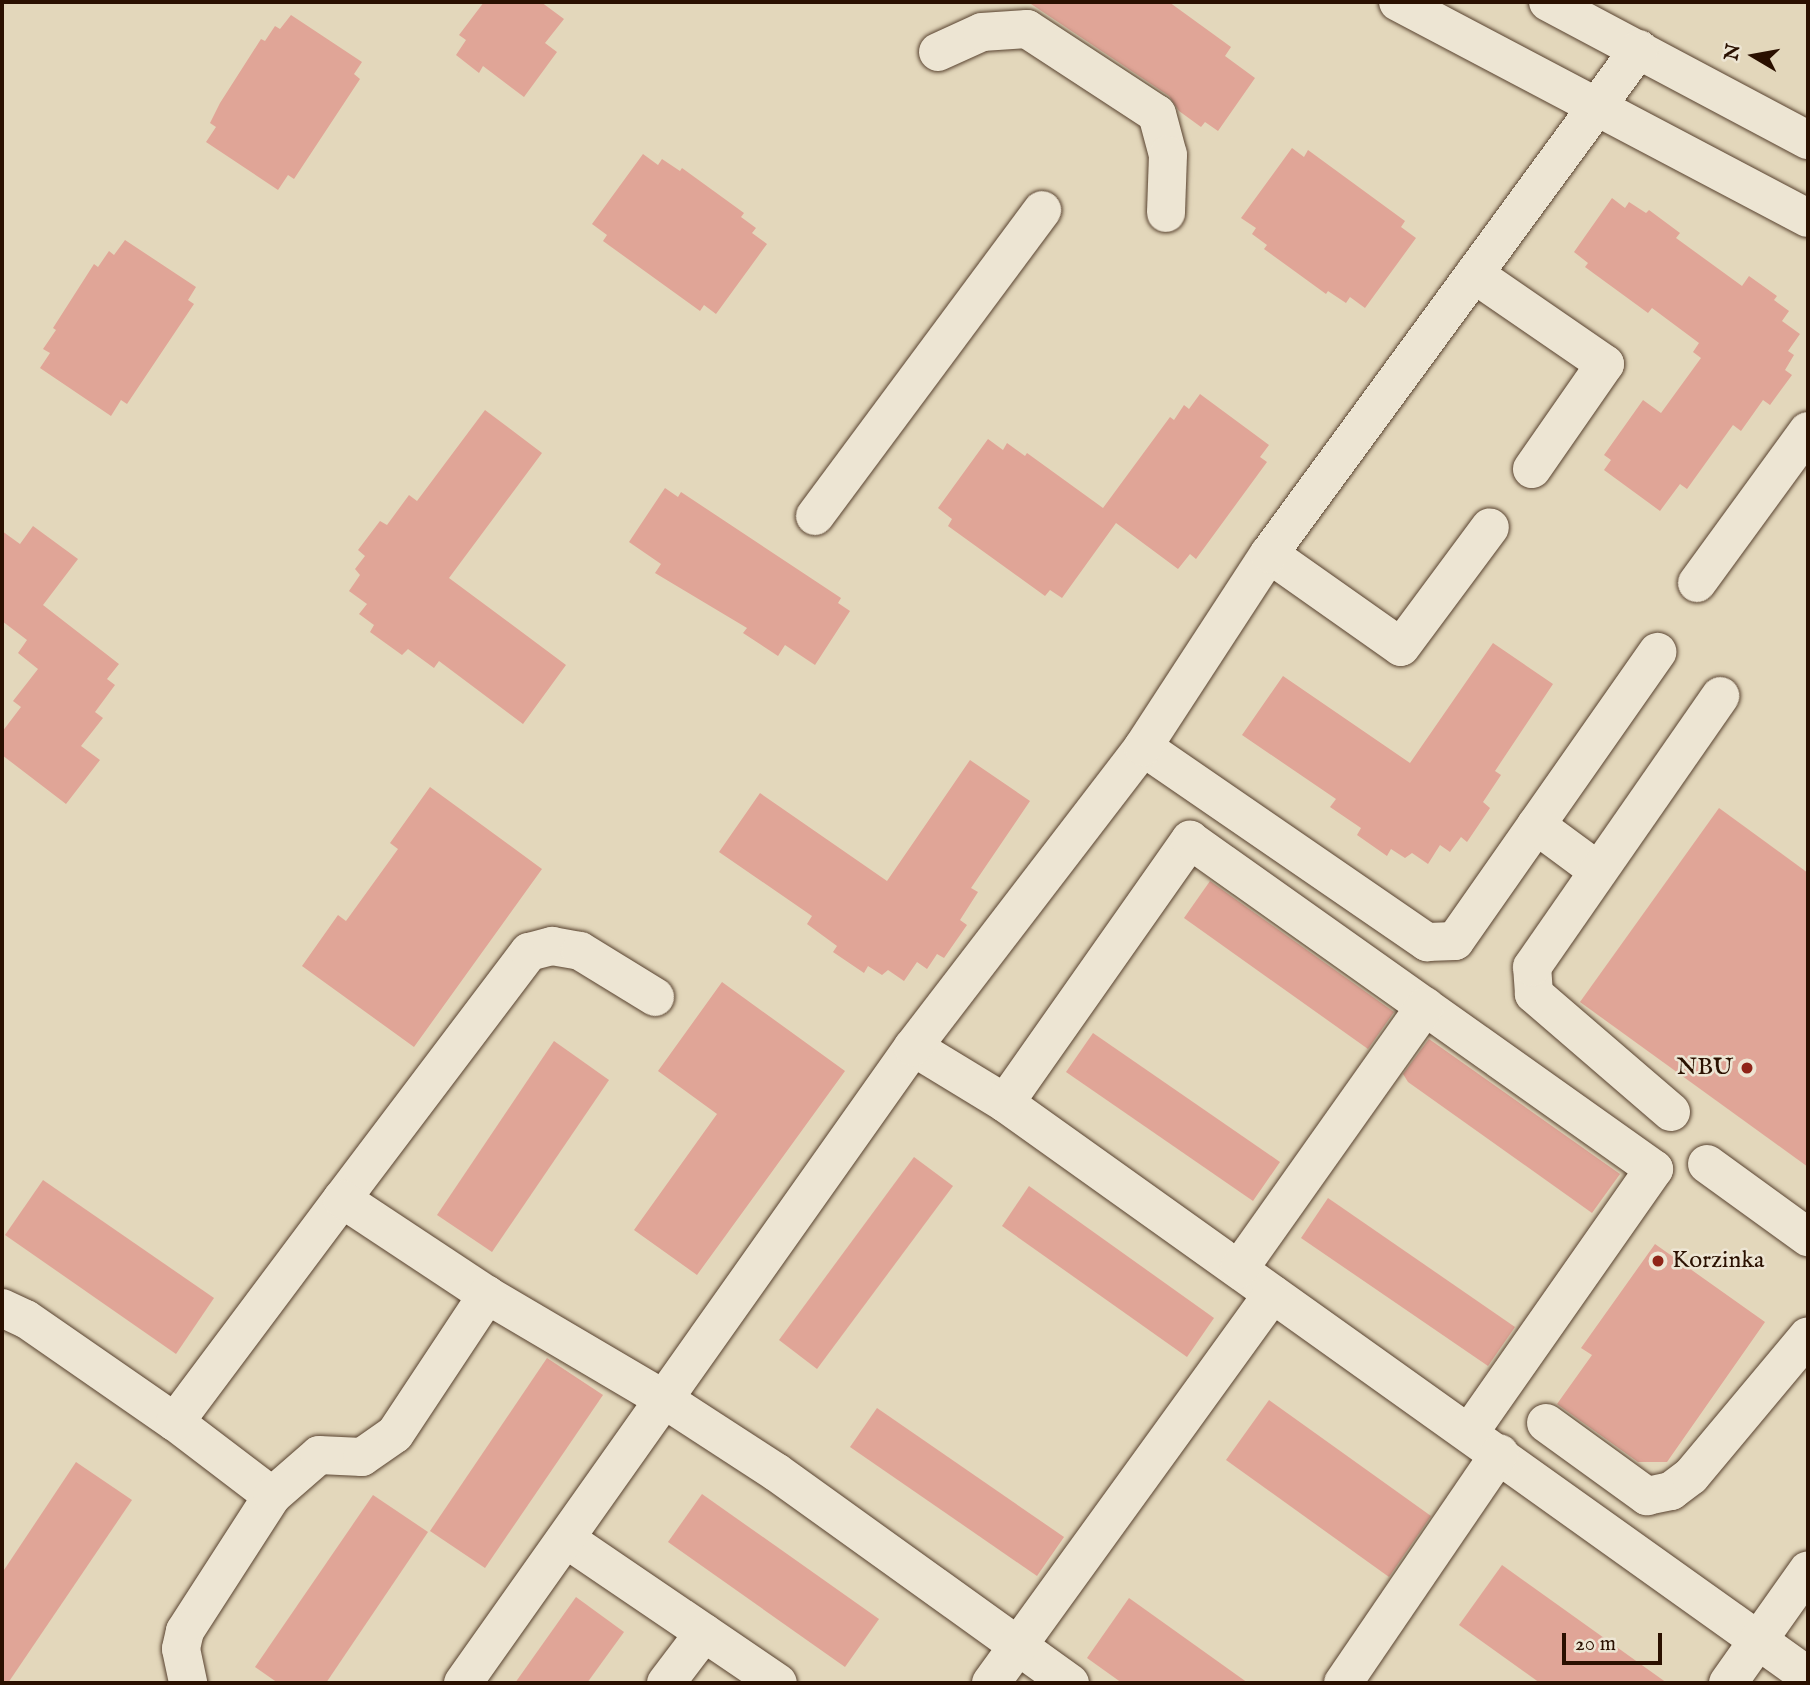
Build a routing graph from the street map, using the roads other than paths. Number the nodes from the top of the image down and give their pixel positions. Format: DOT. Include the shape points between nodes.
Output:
graph roads {
  1 [pos="1398,2"];
  2 [pos="1548,2"];
  3 [pos="1639,49"];
  4 [pos="938,52"];
  5 [pos="1599,106"];
  6 [pos="1808,140"];
  7 [pos="1042,210"];
  8 [pos="1166,212"];
  9 [pos="1808,218"];
  10 [pos="1474,274"];
  11 [pos="1808,431"];
  12 [pos="1532,469"];
  13 [pos="815,516"];
  14 [pos="1490,527"];
  15 [pos="1269,554"];
  16 [pos="1697,583"];
  17 [pos="1657,652"];
  18 [pos="1720,696"];
  19 [pos="1143,747"];
  20 [pos="1536,825"];
  21 [pos="1597,870"];
  22 [pos="655,997"];
  23 [pos="1425,1006"];
  24 [pos="913,1047"];
  25 [pos="1005,1103"];
  26 [pos="1671,1112"];
  27 [pos="1707,1164"];
  28 [pos="342,1199"];
  29 [pos="1808,1237"];
  30 [pos="1239,1269"];
  31 [pos="1273,1294"];
  32 [pos="487,1295"];
  33 [pos="2,1308"];
  34 [pos="1808,1336"];
  35 [pos="665,1400"];
  36 [pos="175,1422"];
  37 [pos="1546,1423"];
  38 [pos="1485,1443"];
  39 [pos="272,1496"];
  40 [pos="566,1539"];
  41 [pos="1808,1570"];
  42 [pos="704,1633"];
  43 [pos="1758,1641"];
  44 [pos="1019,1645"];
  45 [pos="1808,1676"];
  46 [pos="188,1683"];
  47 [pos="463,1683"];
  48 [pos="666,1683"];
  49 [pos="778,1683"];
  50 [pos="991,1683"];
  51 [pos="1070,1683"];
  52 [pos="1343,1683"];
  53 [pos="1728,1683"];
  1 -- 5 [label="street"];
  2 -- 3 [label="street"];
  3 -- 5 [label="street"];
  3 -- 6 [label="street"];
  4 -- 8 [label="street" via="982,32 1027,29 1157,114 1168,155"];
  5 -- 9 [label="street"];
  5 -- 10 [label="street"];
  7 -- 13 [label="street"];
  10 -- 12 [label="street" via="1605,364"];
  10 -- 15 [label="street"];
  11 -- 16 [label="street"];
  14 -- 15 [label="street" via="1401,647"];
  15 -- 19 [label="street"];
  17 -- 20 [label="street"];
  18 -- 21 [label="street"];
  19 -- 20 [label="street" via="1427,942 1455,942"];
  19 -- 24 [label="street"];
  20 -- 21 [label="street"];
  21 -- 26 [label="street" via="1532,967 1534,994"];
  22 -- 28 [label="street" via="580,951 552,946 529,952"];
  23 -- 25 [label="street" via="1190,840"];
  23 -- 30 [label="street"];
  23 -- 38 [label="street" via="1654,1169"];
  24 -- 25 [label="street"];
  24 -- 35 [label="street"];
  25 -- 30 [label="street"];
  27 -- 29 [label="street"];
  28 -- 32 [label="street"];
  28 -- 36 [label="street"];
  30 -- 31 [label="street"];
  31 -- 38 [label="street"];
  31 -- 44 [label="street"];
  32 -- 35 [label="street"];
  32 -- 39 [label="street" via="395,1434 362,1457 319,1455"];
  33 -- 36 [label="street" via="26,1319"];
  34 -- 37 [label="street" via="1691,1476 1671,1491 1647,1496"];
  35 -- 40 [label="street"];
  35 -- 44 [label="street" via="776,1472"];
  36 -- 39 [label="street"];
  38 -- 43 [label="street"];
  38 -- 52 [label="street"];
  39 -- 46 [label="street" via="185,1631 181,1649"];
  40 -- 42 [label="street"];
  40 -- 47 [label="street"];
  41 -- 43 [label="street"];
  42 -- 48 [label="street"];
  42 -- 49 [label="street"];
  43 -- 45 [label="street"];
  43 -- 53 [label="street"];
  44 -- 50 [label="street"];
  44 -- 51 [label="street"];
}
